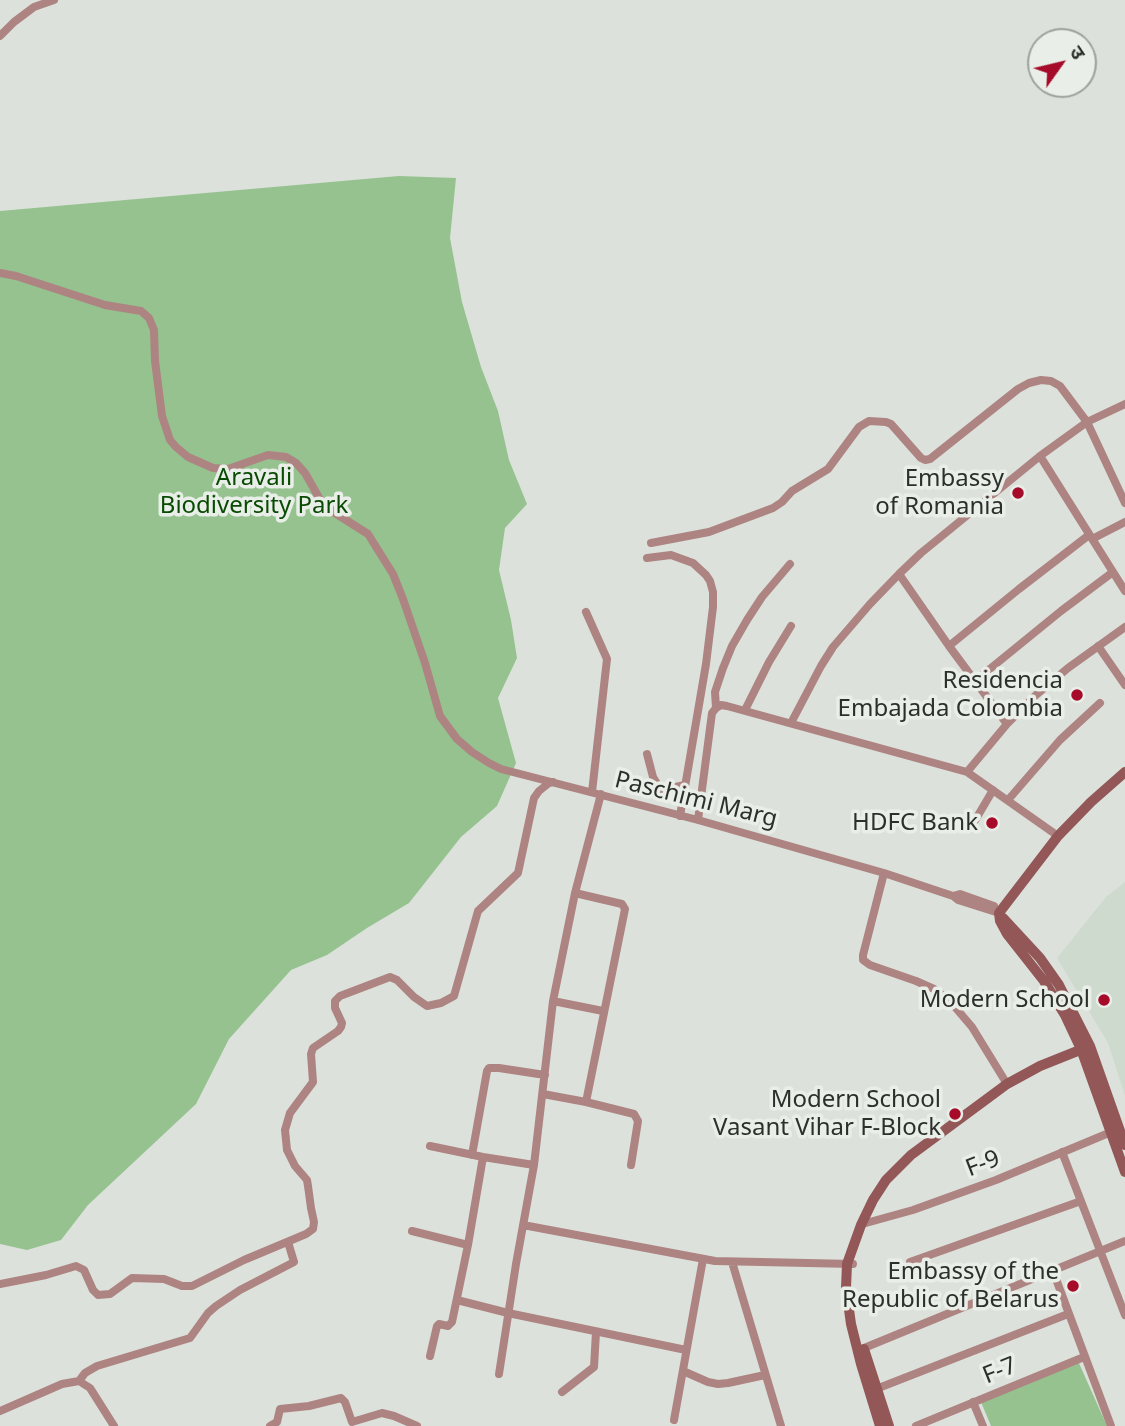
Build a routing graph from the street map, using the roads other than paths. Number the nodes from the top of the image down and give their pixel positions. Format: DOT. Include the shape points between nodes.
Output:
graph roads {
  1 [pos="54,0"];
  2 [pos="0,36"];
  3 [pos="0,273"];
  4 [pos="1125,404"];
  5 [pos="1087,422"];
  6 [pos="1041,456"];
  7 [pos="1125,503"];
  8 [pos="1125,522"];
  9 [pos="1091,537"];
  10 [pos="651,543"];
  11 [pos="647,558"];
  12 [pos="790,564"];
  13 [pos="1113,572"];
  14 [pos="899,574"];
  15 [pos="1125,591"];
  16 [pos="586,612"];
  17 [pos="790,626"];
  18 [pos="1125,627"];
  19 [pos="949,646"];
  20 [pos="1098,646"];
  21 [pos="975,681"];
  22 [pos="1125,685"];
  23 [pos="1100,703"];
  24 [pos="716,708"];
  25 [pos="745,710"];
  26 [pos="791,723"];
  27 [pos="1007,724"];
  28 [pos="647,754"];
  29 [pos="967,772"];
  30 [pos="1125,772"];
  31 [pos="553,782"];
  32 [pos="685,786"];
  33 [pos="993,790"];
  34 [pos="597,793"];
  35 [pos="1008,800"];
  36 [pos="680,816"];
  37 [pos="698,820"];
  38 [pos="970,829"];
  39 [pos="1058,836"];
  40 [pos="884,873"];
  41 [pos="575,893"];
  42 [pos="1000,911"];
  43 [pos="553,1001"];
  44 [pos="603,1011"];
  45 [pos="1086,1050"];
  46 [pos="545,1075"];
  47 [pos="1007,1084"];
  48 [pos="543,1094"];
  49 [pos="586,1102"];
  50 [pos="1114,1130"];
  51 [pos="1125,1145"];
  52 [pos="430,1146"];
  53 [pos="1062,1152"];
  54 [pos="472,1155"];
  55 [pos="482,1157"];
  56 [pos="534,1165"];
  57 [pos="631,1165"];
  58 [pos="1125,1172"];
  59 [pos="1081,1201"];
  60 [pos="866,1223"];
  61 [pos="523,1225"];
  62 [pos="412,1231"];
  63 [pos="1125,1241"];
  64 [pos="288,1242"];
  65 [pos="468,1245"];
  66 [pos="1101,1251"];
  67 [pos="703,1259"];
  68 [pos="732,1262"];
  69 [pos="910,1262"];
  70 [pos="850,1264"];
  71 [pos="1053,1271"];
  72 [pos="0,1284"];
  73 [pos="457,1300"];
  74 [pos="508,1313"];
  75 [pos="1068,1314"];
  76 [pos="1125,1314"];
  77 [pos="596,1332"];
  78 [pos="864,1348"];
  79 [pos="686,1350"];
  80 [pos="430,1356"];
  81 [pos="1084,1357"];
  82 [pos="683,1371"];
  83 [pos="499,1374"];
  84 [pos="765,1375"];
  85 [pos="79,1381"];
  86 [pos="876,1389"];
  87 [pos="562,1392"];
  88 [pos="973,1402"];
  89 [pos="0,1411"];
  90 [pos="674,1420"];
  91 [pos="931,1423"];
  92 [pos="114,1426"];
  93 [pos="270,1426"];
  94 [pos="417,1426"];
  95 [pos="781,1426"];
  96 [pos="880,1426"];
  97 [pos="889,1426"];
  98 [pos="916,1426"];
  99 [pos="983,1426"];
  100 [pos="1111,1426"];
  1 -- 2 [label="street" via="34,7"];
  3 -- 31 [label="street" via="105,305 141,311 149,318 162,416 176,447 213,468 228,469 268,455 296,463 327,508 368,534 393,574 435,704 447,727 489,763"];
  4 -- 5 [label="street"];
  5 -- 6 [label="street"];
  5 -- 7 [label="street"];
  5 -- 10 [label="street" via="1060,386 1041,380 1018,389 927,460 918,456 891,424 869,421 859,427 828,469 773,508 709,532"];
  6 -- 9 [label="street"];
  6 -- 14 [label="street"];
  8 -- 9 [label="street"];
  9 -- 13 [label="street"];
  9 -- 19 [label="street"];
  11 -- 32 [label="street" via="671,555 693,563 706,575 713,592"];
  12 -- 24 [label="street" via="762,597 732,646 715,692"];
  13 -- 15 [label="street"];
  13 -- 21 [label="street"];
  14 -- 19 [label="street"];
  14 -- 26 [label="street" via="834,648"];
  16 -- 34 [label="street" via="607,659"];
  17 -- 25 [label="street"];
  18 -- 20 [label="street"];
  19 -- 21 [label="street"];
  20 -- 22 [label="street"];
  20 -- 27 [label="street"];
  21 -- 27 [label="street"];
  23 -- 35 [label="street" via="1060,740"];
  24 -- 25 [label="street"];
  24 -- 37 [label="street"];
  25 -- 26 [label="street"];
  26 -- 29 [label="street"];
  27 -- 29 [label="street"];
  28 -- 32 [label="street" via="661,790"];
  29 -- 33 [label="street"];
  30 -- 39 [label="street"];
  31 -- 34 [label="street"];
  31 -- 64 [label="street" via="534,798 518,873 478,911 454,996 427,1006 390,977 335,1001 341,1027 313,1048 313,1082 290,1113 285,1130 286,1150 307,1180 314,1226"];
  32 -- 36 [label="street"];
  33 -- 35 [label="street"];
  33 -- 38 [label="street"];
  34 -- 36 [label="street, Paschimi Marg"];
  34 -- 41 [label="street, Paschimi Marg"];
  35 -- 39 [label="street"];
  36 -- 37 [label="street, Paschimi Marg"];
  37 -- 40 [label="street, Paschimi Marg"];
  39 -- 42 [label="street"];
  40 -- 42 [label="street, Paschimi Marg" via="953,896 960,894"];
  40 -- 47 [label="street" via="863,960 934,989 949,1000 972,1027"];
  41 -- 43 [label="street, Paschimi Marg"];
  41 -- 44 [label="street" via="625,906"];
  42 -- 45 [label="street" via="1051,973 1074,1013"];
  43 -- 44 [label="street"];
  43 -- 46 [label="street, Paschimi Marg"];
  44 -- 49 [label="street"];
  45 -- 47 [label="street"];
  45 -- 50 [label="street"];
  45 -- 60 [label="street" via="1014,1085 910,1161 879,1195"];
  46 -- 48 [label="street, Paschimi Marg"];
  46 -- 54 [label="street" via="489,1068"];
  47 -- 70 [label="street" via="911,1155 886,1180 861,1225"];
  48 -- 49 [label="street"];
  48 -- 56 [label="street, Paschimi Marg"];
  49 -- 57 [label="street" via="637,1117"];
  50 -- 51 [label="street"];
  50 -- 53 [label="street, F-9"];
  50 -- 58 [label="street"];
  52 -- 54 [label="street"];
  53 -- 59 [label="street"];
  53 -- 60 [label="street, F-9"];
  54 -- 55 [label="street"];
  55 -- 56 [label="street"];
  55 -- 65 [label="street"];
  56 -- 61 [label="street, Paschimi Marg"];
  59 -- 66 [label="street"];
  59 -- 69 [label="street"];
  60 -- 70 [label="street"];
  61 -- 67 [label="street"];
  61 -- 74 [label="street, Paschimi Marg"];
  62 -- 65 [label="street"];
  63 -- 66 [label="street"];
  64 -- 72 [label="street" via="192,1286 132,1278 110,1294 98,1295 84,1270 76,1266"];
  64 -- 85 [label="street" via="294,1262 216,1306 190,1338 97,1366"];
  65 -- 73 [label="street"];
  66 -- 71 [label="street"];
  66 -- 76 [label="street"];
  67 -- 68 [label="street"];
  67 -- 79 [label="street"];
  68 -- 70 [label="street"];
  68 -- 84 [label="street"];
  70 -- 78 [label="street"];
  70 -- 96 [label="street" via="846,1288 851,1324"];
  71 -- 75 [label="street"];
  71 -- 78 [label="street"];
  73 -- 74 [label="street"];
  73 -- 80 [label="street" via="451,1324 437,1326"];
  74 -- 77 [label="street"];
  74 -- 83 [label="street, Paschimi Marg"];
  75 -- 81 [label="street"];
  75 -- 86 [label="street"];
  77 -- 79 [label="street"];
  77 -- 87 [label="street" via="594,1367"];
  78 -- 86 [label="street"];
  79 -- 82 [label="street"];
  81 -- 88 [label="street, F-7"];
  81 -- 100 [label="street"];
  82 -- 84 [label="street" via="718,1384"];
  82 -- 90 [label="street"];
  84 -- 95 [label="street"];
  85 -- 89 [label="street"];
  85 -- 92 [label="street" via="90,1388"];
  86 -- 97 [label="street"];
  88 -- 91 [label="street, F-7"];
  88 -- 99 [label="street"];
  91 -- 98 [label="street, F-7"];
  93 -- 94 [label="street" via="277,1422 280,1409 341,1398 352,1422 382,1413"];
}
